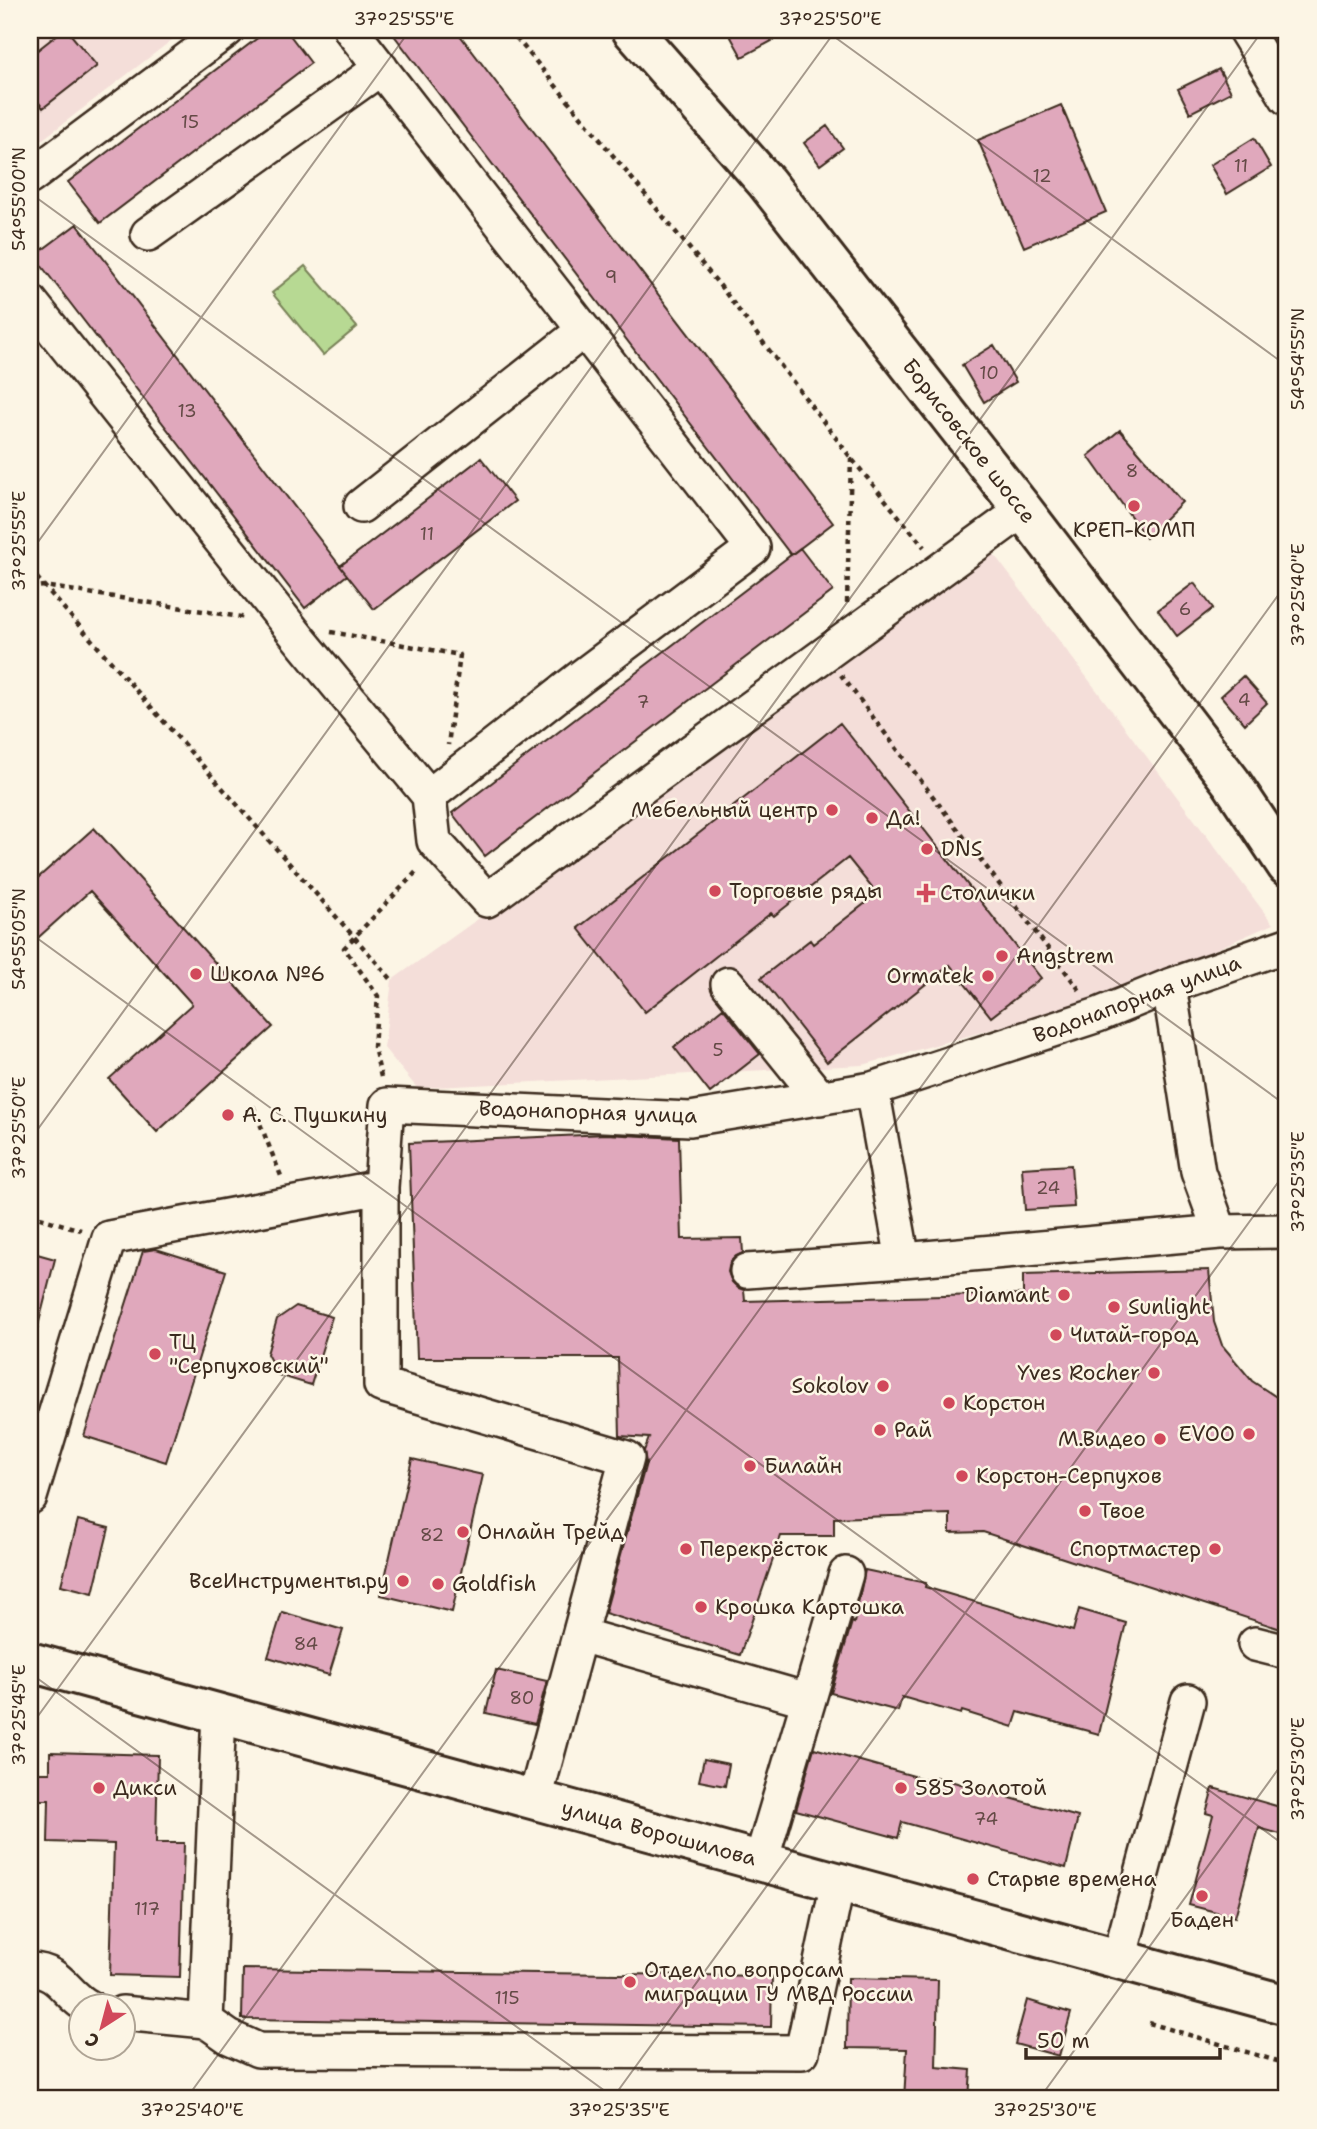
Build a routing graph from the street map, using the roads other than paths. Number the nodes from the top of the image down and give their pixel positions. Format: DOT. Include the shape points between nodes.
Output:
graph roads {
  1 [pos="227,30"];
  2 [pos="351,30"];
  3 [pos="632,30"];
  4 [pos="1245,30"];
  5 [pos="381,68"];
  6 [pos="1287,98"];
  7 [pos="30,177"];
  8 [pos="148,234"];
  9 [pos="30,301"];
  10 [pos="584,330"];
  11 [pos="361,506"];
  12 [pos="1023,510"];
  13 [pos="429,796"];
  14 [pos="1287,866"];
  15 [pos="1287,944"];
  16 [pos="728,984"];
  17 [pos="1169,986"];
  18 [pos="872,1089"];
  19 [pos="820,1098"];
  20 [pos="382,1187"];
  21 [pos="1287,1231"];
  22 [pos="1220,1232"];
  23 [pos="903,1260"];
  24 [pos="747,1271"];
  25 [pos="30,1497"];
  26 [pos="846,1574"];
  27 [pos="580,1634"];
  28 [pos="1255,1644"];
  29 [pos="1287,1652"];
  30 [pos="30,1662"];
  31 [pos="808,1700"];
  32 [pos="1188,1701"];
  33 [pos="219,1712"];
  34 [pos="535,1799"];
  35 [pos="761,1861"];
  36 [pos="838,1882"];
  37 [pos="1119,1959"];
  38 [pos="30,1970"];
  39 [pos="71,1993"];
  40 [pos="1287,2005"];
  41 [pos="136,2015"];
  42 [pos="206,2021"];
  1 -- 7 [label="street"];
  2 -- 5 [label="street"];
  3 -- 12 [label="main road, Борисовское шоссе" via="766,182"];
  4 -- 6 [label="street"];
  5 -- 8 [label="street"];
  5 -- 10 [label="street"];
  9 -- 13 [label="street"];
  10 -- 11 [label="street"];
  10 -- 13 [label="street" via="753,548"];
  12 -- 13 [label="street" via="487,900 434,841"];
  12 -- 14 [label="main road, Борисовское шоссе" via="1231,782"];
  15 -- 17 [label="street, Водонапорная улица"];
  16 -- 19 [label="street"];
  17 -- 18 [label="street, Водонапорная улица" via="1098,1015"];
  17 -- 22 [label="street" via="1198,1172"];
  18 -- 19 [label="street, Водонапорная улица"];
  18 -- 23 [label="street"];
  19 -- 20 [label="street, Водонапорная улица" via="690,1119 387,1105"];
  20 -- 25 [label="street" via="109,1238"];
  20 -- 27 [label="street" via="381,1385 627,1458"];
  21 -- 22 [label="street"];
  22 -- 23 [label="street"];
  23 -- 24 [label="street"];
  26 -- 31 [label="street"];
  27 -- 31 [label="street"];
  27 -- 34 [label="street"];
  28 -- 29 [label="street"];
  30 -- 33 [label="main road, улица Ворошилова"];
  31 -- 35 [label="street"];
  32 -- 37 [label="street"];
  33 -- 34 [label="main road, улица Ворошилова"];
  33 -- 42 [label="street"];
  34 -- 35 [label="main road, улица Ворошилова"];
  35 -- 36 [label="main road, улица Ворошилова"];
  36 -- 37 [label="main road, улица Ворошилова"];
  36 -- 42 [label="street" via="802,2052 258,2050"];
  37 -- 40 [label="main road, улица Ворошилова"];
  38 -- 39 [label="street" via="55,1976"];
  41 -- 42 [label="street"];
}
